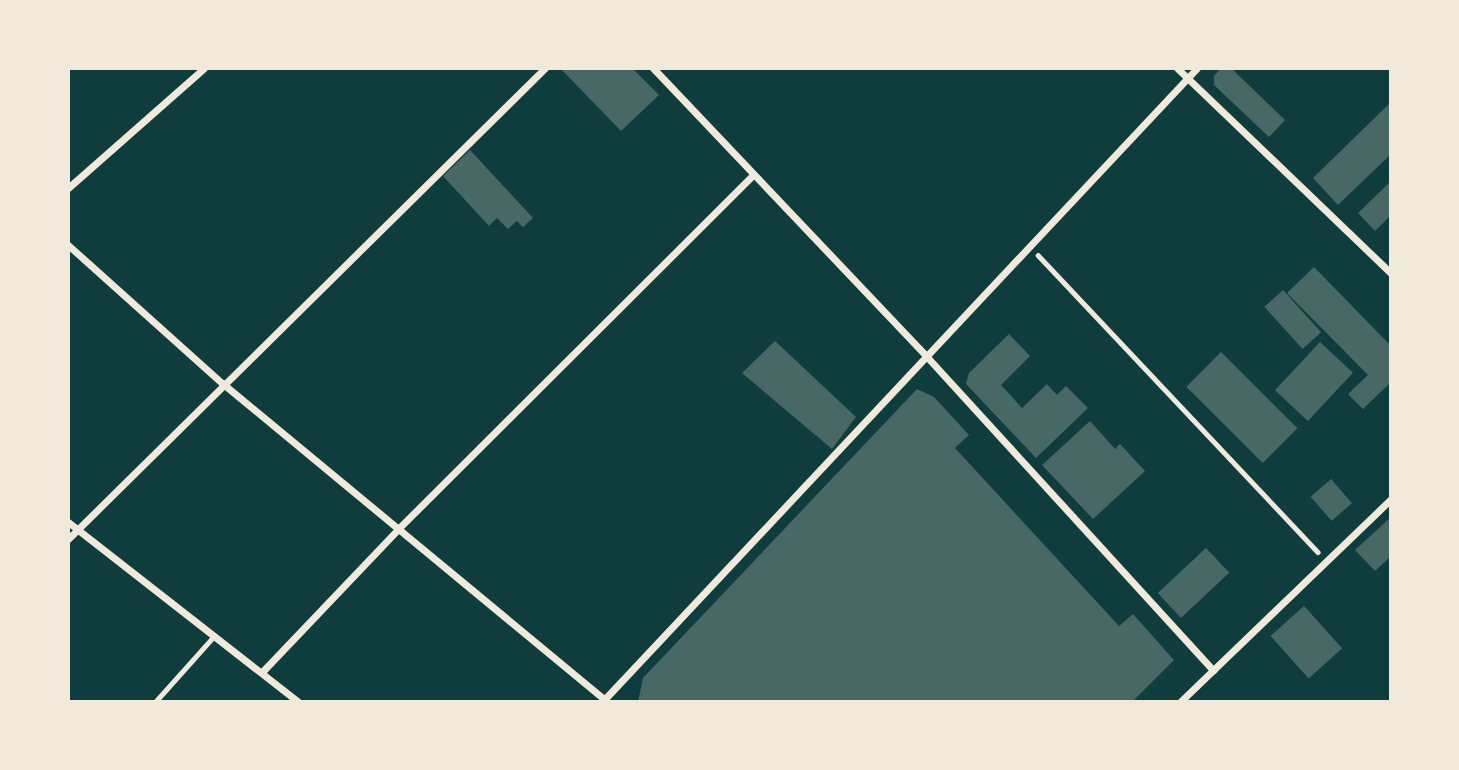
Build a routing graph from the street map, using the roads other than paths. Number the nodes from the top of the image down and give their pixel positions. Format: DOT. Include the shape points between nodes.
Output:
graph roads {
  1 [pos="204,68"];
  2 [pos="545,68"];
  3 [pos="653,68"];
  4 [pos="1177,68"];
  5 [pos="1197,68"];
  6 [pos="1187,78"];
  7 [pos="753,175"];
  8 [pos="68,188"];
  9 [pos="68,245"];
  10 [pos="1391,273"];
  11 [pos="928,358"];
  12 [pos="222,383"];
  13 [pos="1391,499"];
  14 [pos="68,522"];
  15 [pos="78,529"];
  16 [pos="397,530"];
  17 [pos="68,539"];
  18 [pos="214,636"];
  19 [pos="1213,670"];
  20 [pos="262,672"];
  21 [pos="605,701"];
  22 [pos="155,702"];
  23 [pos="298,702"];
  24 [pos="1180,702"];
  1 -- 8 [label="street"];
  2 -- 12 [label="street"];
  3 -- 7 [label="street"];
  4 -- 6 [label="street"];
  5 -- 6 [label="street"];
  6 -- 10 [label="street"];
  6 -- 11 [label="street"];
  7 -- 11 [label="street"];
  7 -- 16 [label="street"];
  9 -- 12 [label="street"];
  11 -- 19 [label="street"];
  11 -- 21 [label="street"];
  12 -- 15 [label="street"];
  12 -- 16 [label="street"];
  13 -- 19 [label="street"];
  14 -- 15 [label="street"];
  15 -- 17 [label="street"];
  15 -- 18 [label="street"];
  16 -- 20 [label="street"];
  16 -- 21 [label="street"];
  18 -- 20 [label="street"];
  18 -- 22 [label="lane"];
  19 -- 24 [label="street"];
  20 -- 23 [label="street"];
}
